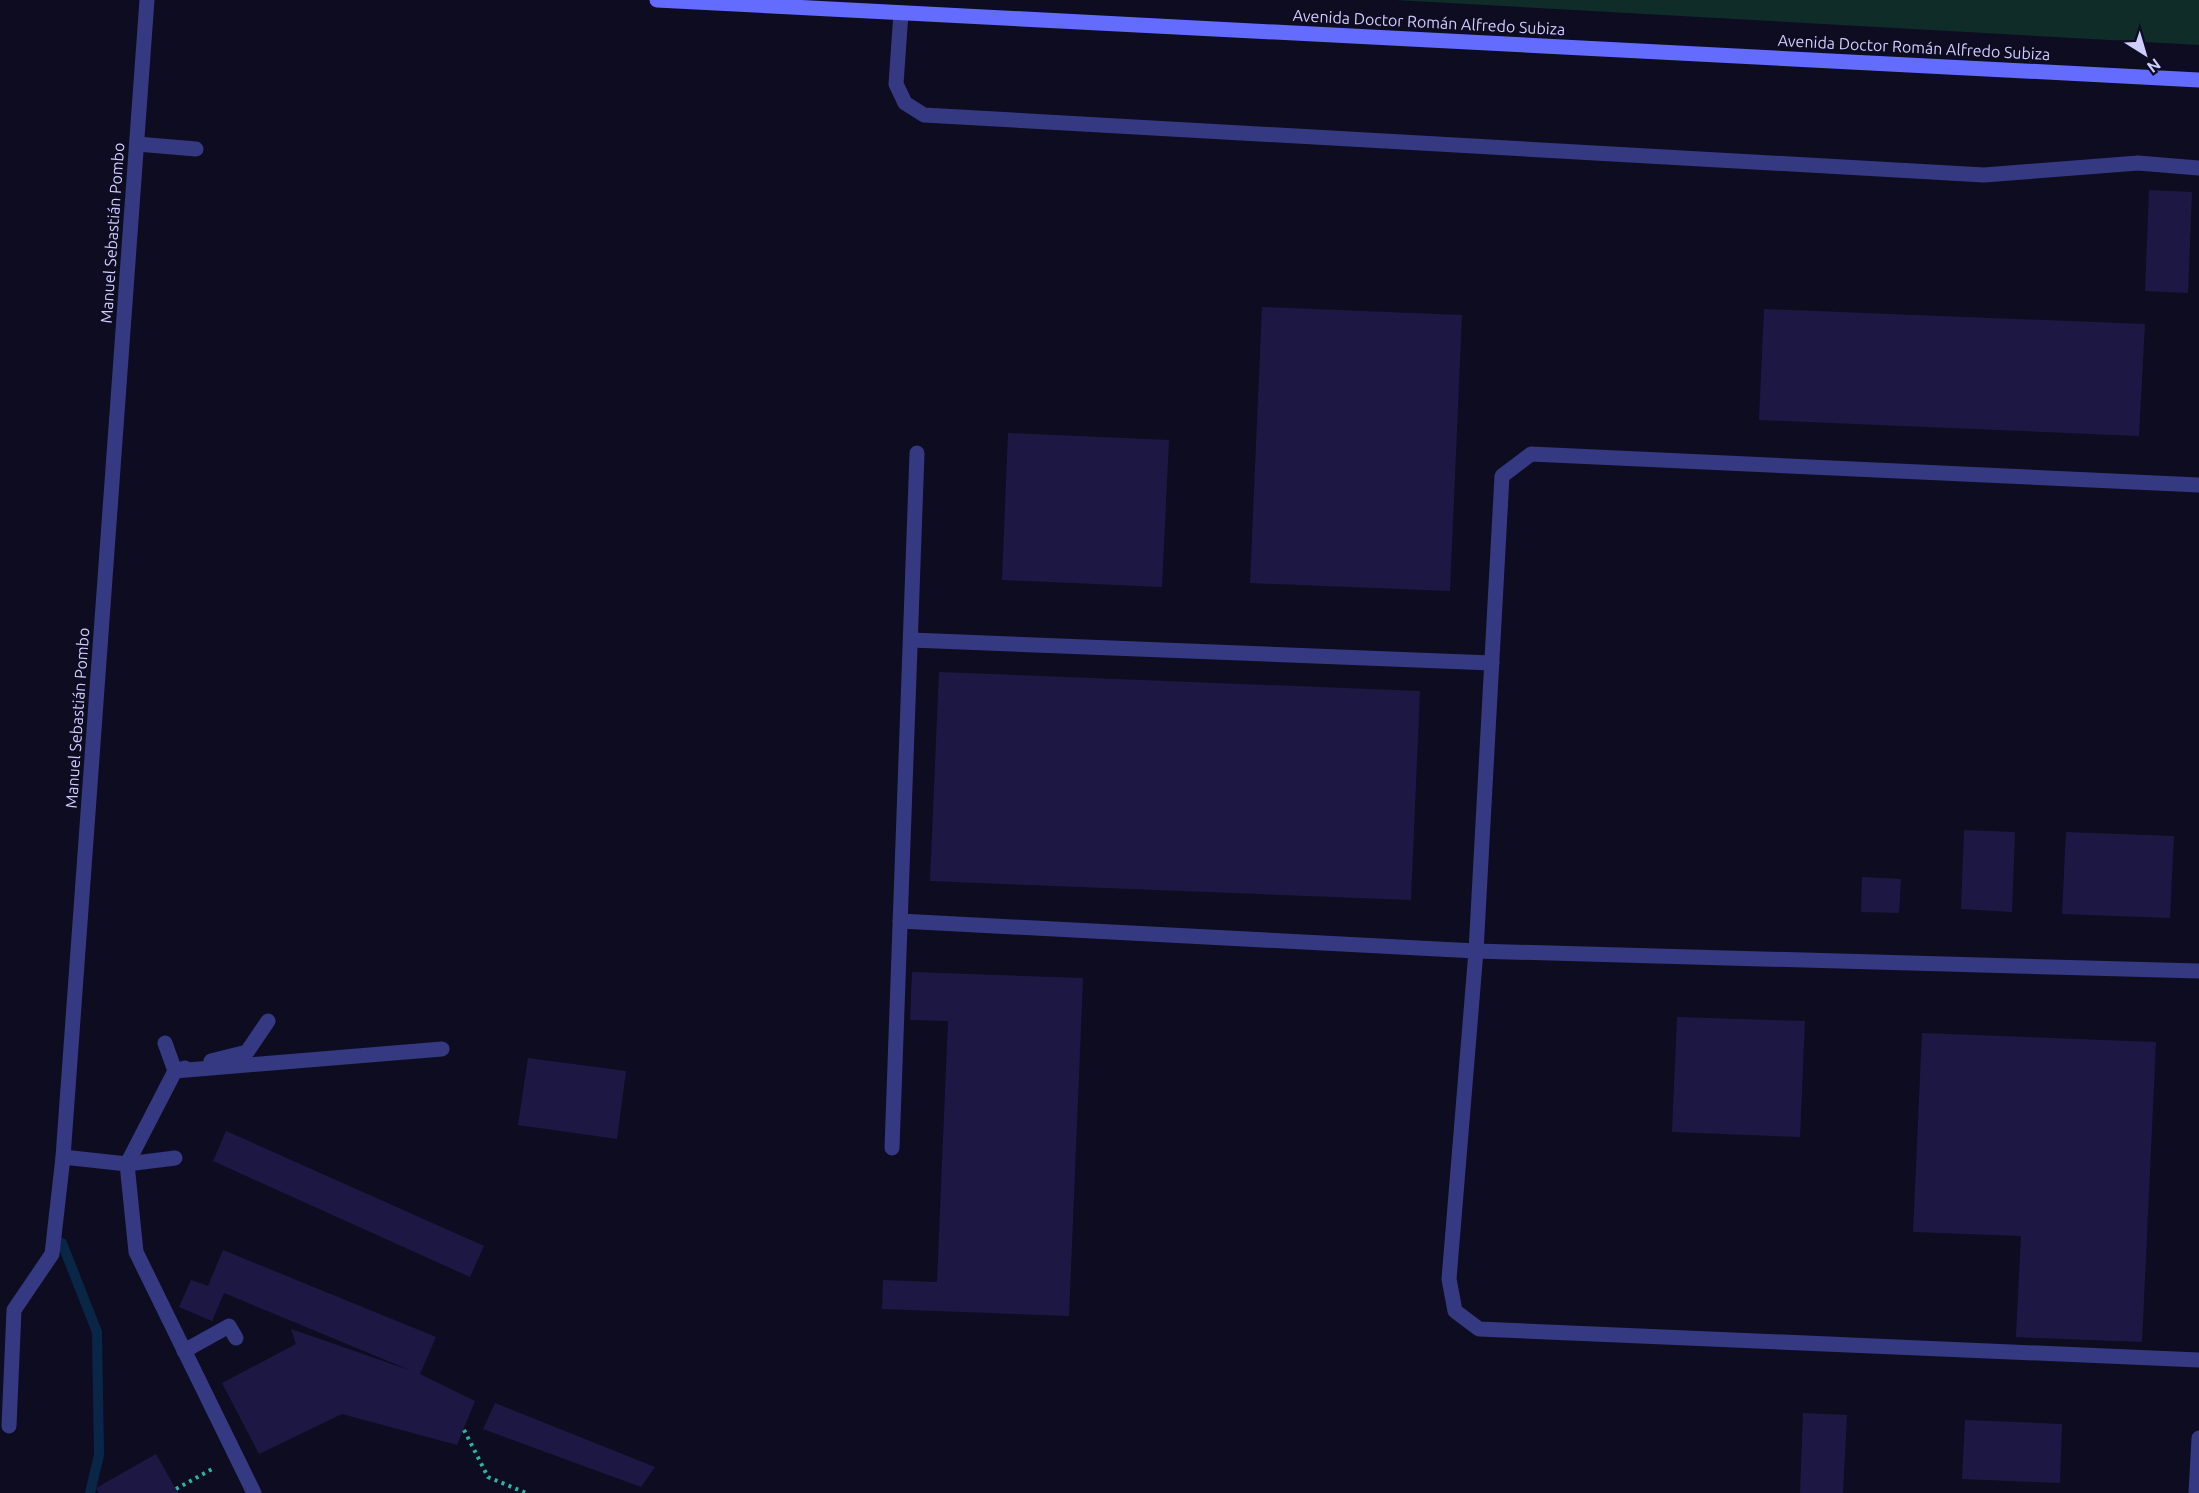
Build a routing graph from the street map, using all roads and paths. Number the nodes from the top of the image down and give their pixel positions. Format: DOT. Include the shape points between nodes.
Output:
graph roads {
  1 [pos="147,0"];
  2 [pos="657,0"];
  3 [pos="901,13"];
  4 [pos="2199,80"];
  5 [pos="137,144"];
  6 [pos="196,148"];
  7 [pos="2199,168"];
  8 [pos="917,453"];
  9 [pos="2199,485"];
  10 [pos="910,640"];
  11 [pos="1492,663"];
  12 [pos="900,921"];
  13 [pos="1476,951"];
  14 [pos="2199,971"];
  15 [pos="268,1021"];
  16 [pos="165,1043"];
  17 [pos="442,1049"];
  18 [pos="175,1071"];
  19 [pos="892,1149"];
  20 [pos="63,1157"];
  21 [pos="175,1158"];
  22 [pos="127,1164"];
  23 [pos="7,1313"];
  24 [pos="236,1338"];
  25 [pos="184,1351"];
  26 [pos="2199,1360"];
  27 [pos="9,1426"];
  28 [pos="464,1430"];
  29 [pos="2199,1438"];
  30 [pos="236,1456"];
  31 [pos="176,1490"];
  32 [pos="254,1493"];
  33 [pos="526,1493"];
  34 [pos="2196,1493"];
  1 -- 5 [label="street, Manuel Sebastián Pombo"];
  2 -- 3 [label="main road, Avenida Doctor Román Alfredo Subiza"];
  3 -- 4 [label="main road, Avenida Doctor Román Alfredo Subiza"];
  3 -- 7 [label="street" via="896,84 905,102 924,115 1984,175 2138,164"];
  5 -- 6 [label="street"];
  5 -- 20 [label="street, Manuel Sebastián Pombo"];
  8 -- 10 [label="street"];
  9 -- 11 [label="street" via="1531,454 1502,476"];
  10 -- 11 [label="street"];
  10 -- 12 [label="street"];
  11 -- 13 [label="street"];
  12 -- 13 [label="street"];
  12 -- 19 [label="street"];
  13 -- 14 [label="street"];
  13 -- 26 [label="street" via="1449,1279 1455,1311 1479,1329"];
  15 -- 18 [label="street" via="247,1052"];
  16 -- 18 [label="street"];
  17 -- 18 [label="street"];
  18 -- 22 [label="street"];
  20 -- 22 [label="street"];
  20 -- 23 [label="street, Manuel Sebastián Pombo" via="52,1254"];
  21 -- 22 [label="street"];
  22 -- 25 [label="street" via="136,1252"];
  23 -- 27 [label="street, Manuel Sebastián Pombo"];
  24 -- 25 [label="street" via="229,1326"];
  25 -- 30 [label="street"];
  28 -- 33 [label="path" via="488,1477"];
  29 -- 34 [label="street"];
  30 -- 31 [label="path"];
  30 -- 32 [label="street"];
}
